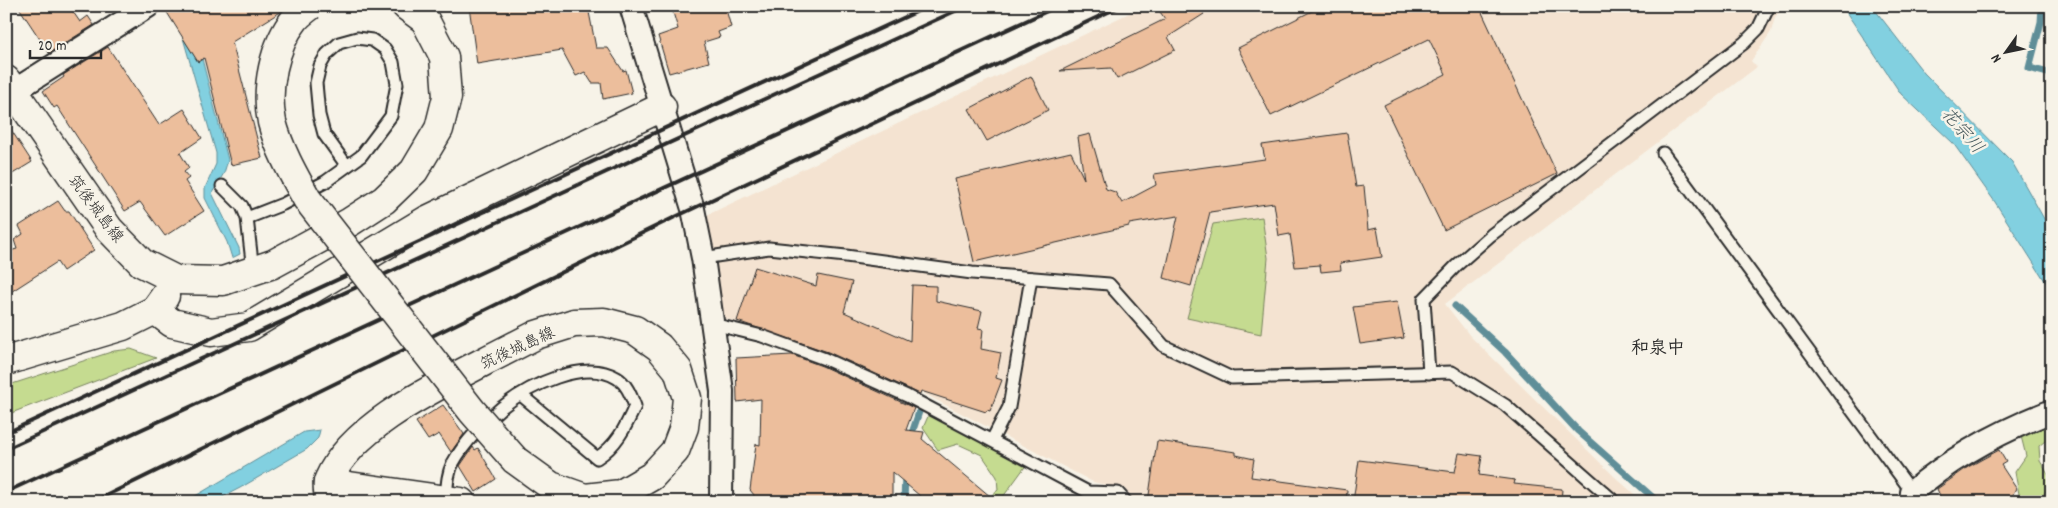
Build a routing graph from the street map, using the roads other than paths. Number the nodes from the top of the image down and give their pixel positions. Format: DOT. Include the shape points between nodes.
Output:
graph roads {
  1 [pos="148,6"];
  2 [pos="310,6"];
  3 [pos="406,6"];
  4 [pos="631,6"];
  5 [pos="1769,6"];
  6 [pos="9,89"];
  7 [pos="662,107"];
  8 [pos="1663,153"];
  9 [pos="347,166"];
  10 [pos="222,186"];
  11 [pos="247,218"];
  12 [pos="704,258"];
  13 [pos="253,271"];
  14 [pos="1030,278"];
  15 [pos="176,280"];
  16 [pos="155,310"];
  17 [pos="713,324"];
  18 [pos="6,361"];
  19 [pos="1430,372"];
  20 [pos="521,395"];
  21 [pos="2052,411"];
  22 [pos="992,440"];
  23 [pos="329,492"];
  24 [pos="1912,497"];
  25 [pos="454,501"];
  26 [pos="721,502"];
  27 [pos="1126,502"];
  28 [pos="1615,502"];
  1 -- 6 [label="street"];
  2 -- 23 [label="main road, 筑後城島線, bridge" via="295,18 272,65 272,121 286,162 307,199 472,411 515,460 551,486 585,498 621,494 652,476 675,451 684,427 687,398 678,370 659,347 634,330 604,322 574,323 536,335 491,358 416,398 387,418 348,448 328,481"];
  3 -- 13 [label="main road, 筑後城島線" via="425,20 444,57 447,97 439,129 414,171 384,200 290,255"];
  4 -- 7 [label="street"];
  5 -- 19 [label="lane" via="1758,29 1744,43 1492,235 1424,299"];
  6 -- 15 [label="main road, 筑後城島線" via="109,229 142,263"];
  7 -- 12 [label="street" via="693,209"];
  7 -- 16 [label="main road" via="427,220 249,326 211,332 172,323"];
  8 -- 24 [label="lane"];
  9 -- 9 [label="lane" via="361,156 391,116 397,84 393,62 385,49 372,40 358,38 339,43 327,54 316,84 324,134"];
  9 -- 11 [label="lane" via="325,182 283,204"];
  10 -- 11 [label="lane" via="242,206"];
  11 -- 13 [label="lane"];
  12 -- 14 [label="lane" via="769,248"];
  12 -- 17 [label="street"];
  13 -- 15 [label="main road, 筑後城島線" via="223,281"];
  14 -- 19 [label="lane" via="1109,284 1164,346 1232,378"];
  14 -- 22 [label="lane" via="1009,406"];
  15 -- 16 [label="main road"];
  16 -- 18 [label="main road" via="123,326"];
  17 -- 22 [label="lane" via="762,336 825,359"];
  17 -- 26 [label="street" via="722,391"];
  19 -- 28 [label="lane" via="1452,372 1505,405"];
  20 -- 20 [label="lane" via="564,374 602,372 618,379 628,390 635,406 622,434 597,458"];
  20 -- 25 [label="lane" via="500,408 453,463 448,477"];
  21 -- 24 [label="street" via="2009,428 1966,452 1926,480"];
  22 -- 27 [label="lane" via="1088,492 1118,493"];
  23 -- 25 [label="main road"];
}
